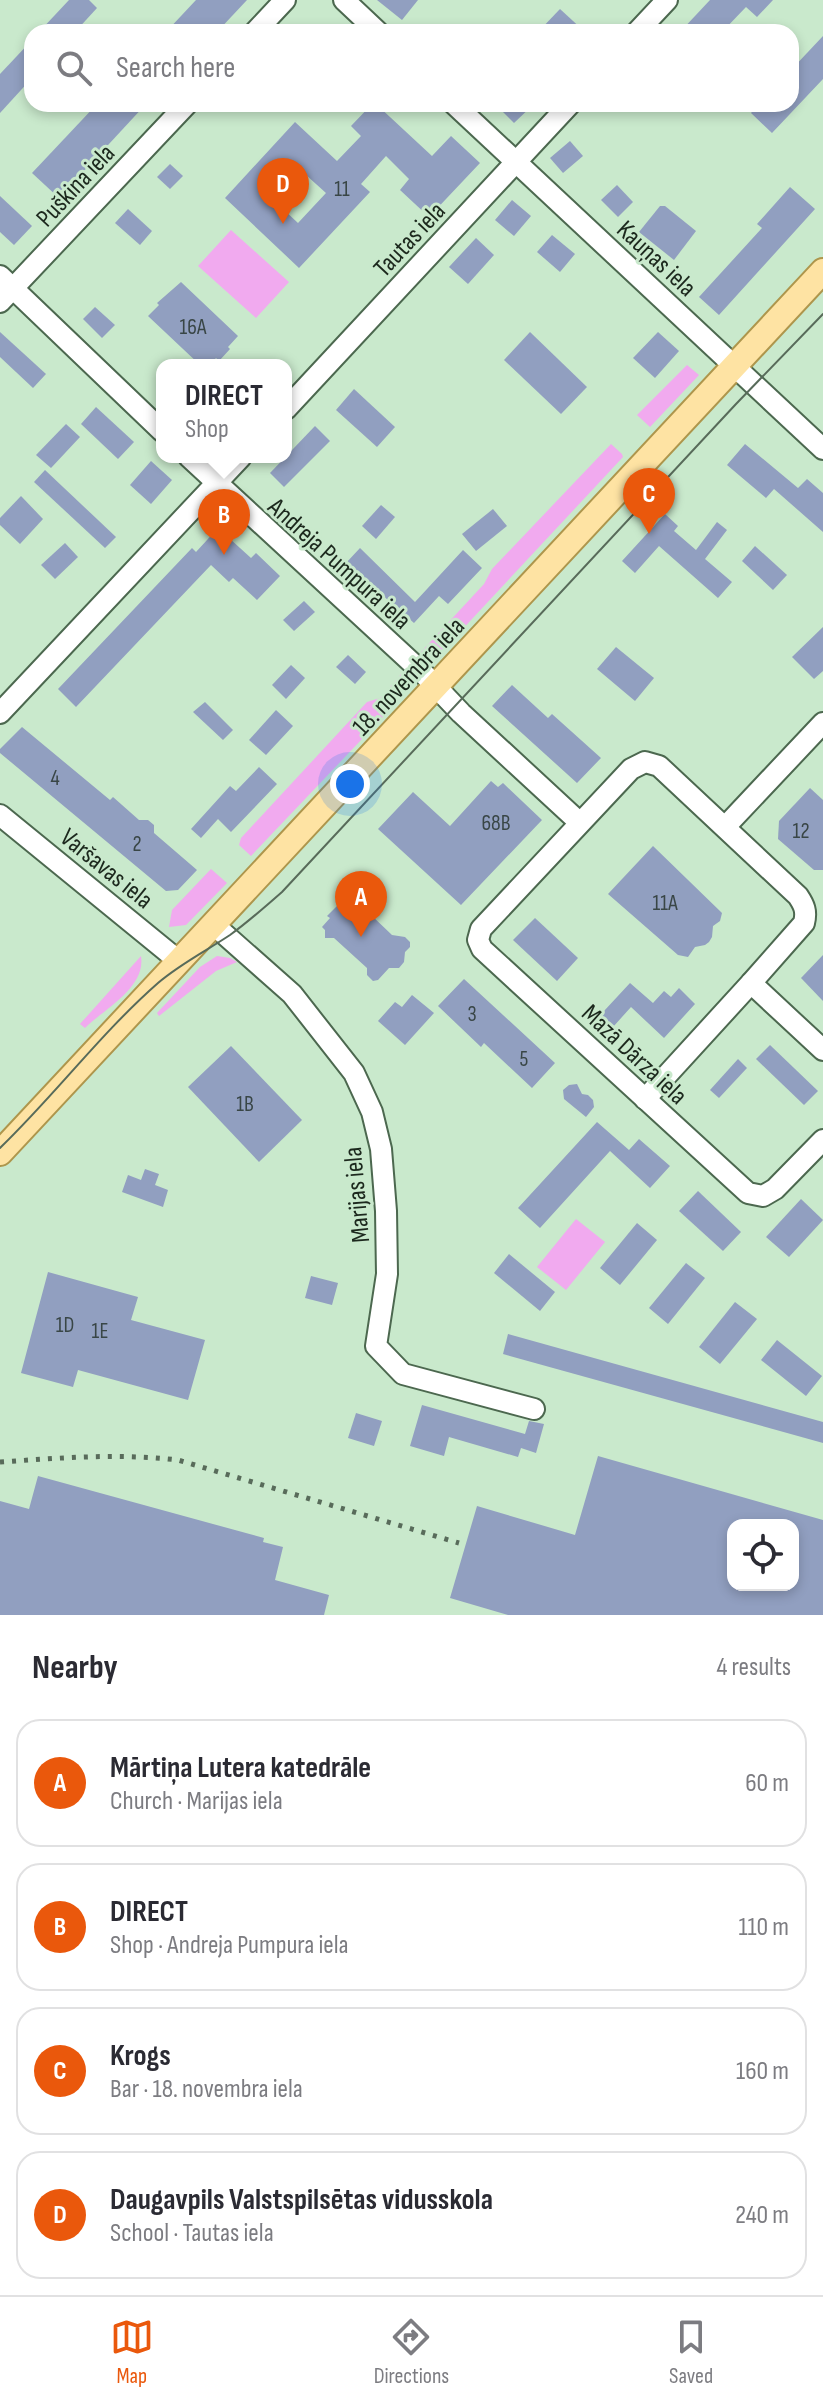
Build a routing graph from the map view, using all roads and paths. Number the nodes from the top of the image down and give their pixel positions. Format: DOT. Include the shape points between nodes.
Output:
graph roads {
  1 [pos="285,0"];
  2 [pos="344,0"];
  3 [pos="667,0"];
  4 [pos="262,24"];
  5 [pos="370,24"];
  6 [pos="644,24"];
  7 [pos="179,112"];
  8 [pos="463,112"];
  9 [pos="563,112"];
  10 [pos="516,162"];
  11 [pos="823,271"];
  12 [pos="4,288"];
  13 [pos="735,366"];
  14 [pos="292,403"];
  15 [pos="156,426"];
  16 [pos="823,449"];
  17 [pos="195,463"];
  18 [pos="235,463"];
  19 [pos="216,483"];
  20 [pos="436,687"];
  21 [pos="0,713"];
  22 [pos="823,723"];
  23 [pos="0,815"];
  24 [pos="579,822"];
  25 [pos="725,827"];
  26 [pos="214,925"];
  27 [pos="180,962"];
  28 [pos="751,983"];
  29 [pos="823,1050"];
  30 [pos="645,1099"];
  31 [pos="823,1140"];
  32 [pos="0,1153"];
  33 [pos="534,1409"];
  1 -- 4 [label="street"];
  2 -- 5 [label="street"];
  3 -- 6 [label="street"];
  7 -- 12 [label="street, Puškina iela"];
  8 -- 10 [label="street, Kauņas iela"];
  9 -- 10 [label="street, Tautas iela"];
  10 -- 13 [label="street, Kauņas iela"];
  10 -- 14 [label="street, Tautas iela"];
  11 -- 13 [label="main road, 18. novembra iela"];
  12 -- 15 [label="street"];
  13 -- 16 [label="street, Kauņas iela"];
  13 -- 20 [label="main road, 18. novembra iela"];
  17 -- 19 [label="street, Andreja Pumpura iela"];
  18 -- 19 [label="street"];
  19 -- 20 [label="street, Andreja Pumpura iela"];
  19 -- 21 [label="street"];
  20 -- 24 [label="street, Andreja Pumpura iela"];
  20 -- 26 [label="main road, 18. novembra iela"];
  22 -- 25 [label="street"];
  23 -- 27 [label="street, Varšavas iela"];
  24 -- 25 [label="street" via="631,769 645,762 659,766"];
  24 -- 30 [label="street, Mazā Dārza iela" via="481,929 478,940"];
  25 -- 28 [label="street" via="798,896 806,915"];
  26 -- 27 [label="main road, 18. novembra iela"];
  26 -- 33 [label="street, Marijas iela" via="292,994 354,1073 372,1112 381,1149 387,1258 376,1346 403,1374"];
  27 -- 32 [label="main road, 18. novembra iela"];
  28 -- 29 [label="street"];
  28 -- 30 [label="street"];
  30 -- 31 [label="street, Mazā Dārza iela" via="748,1193 763,1196 775,1189"];
}
